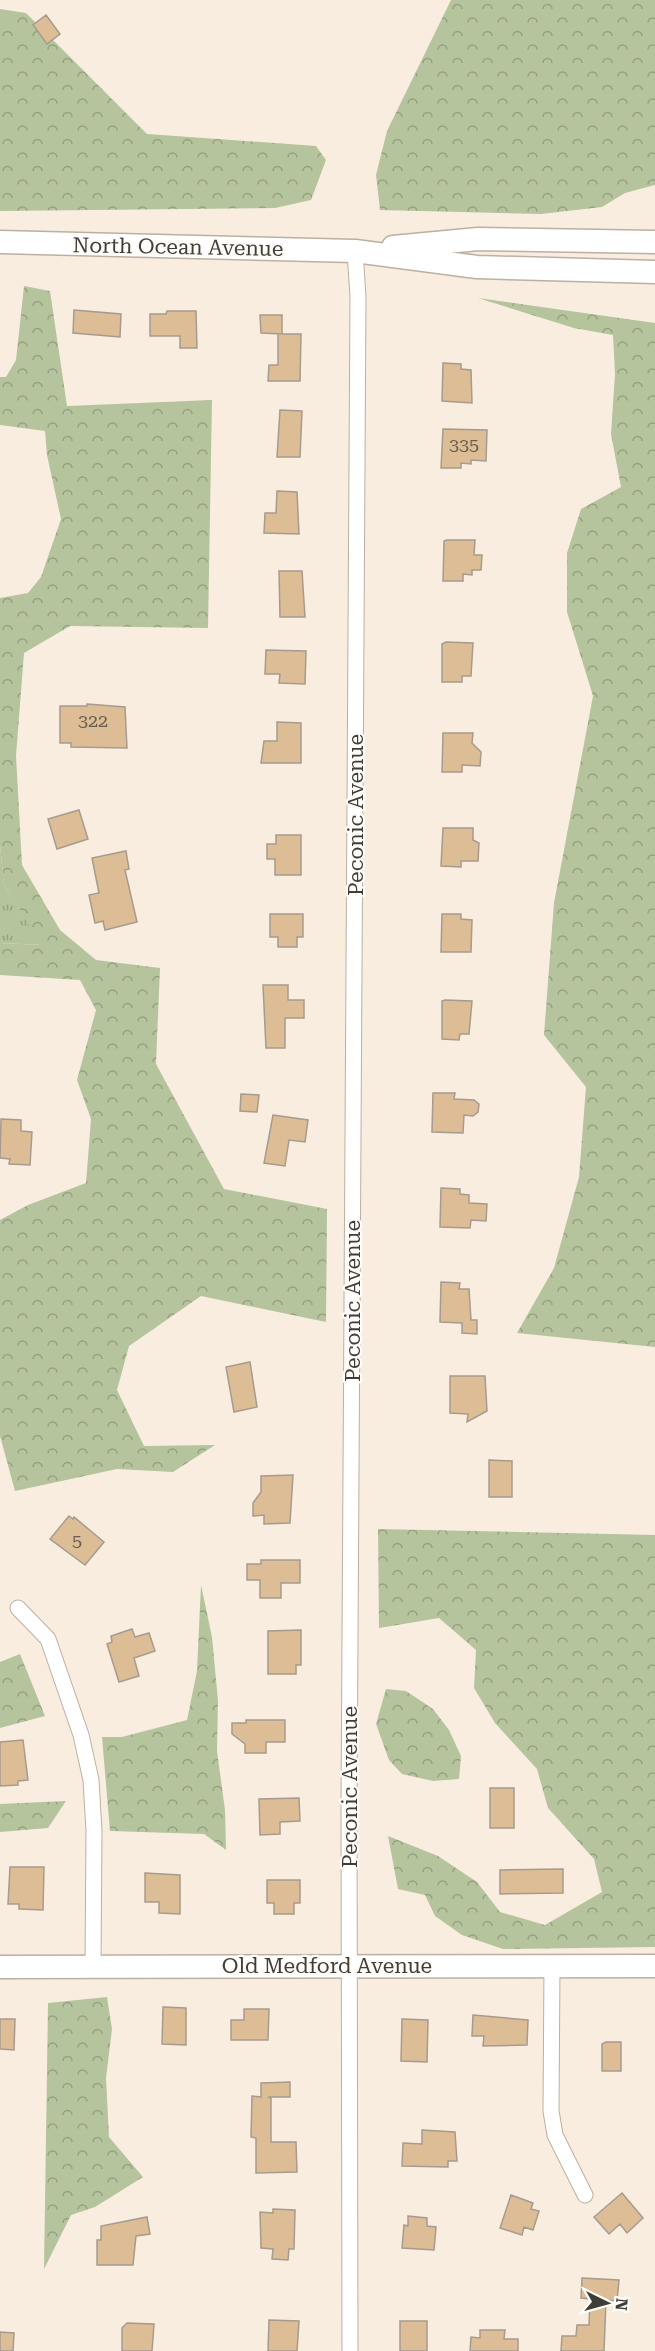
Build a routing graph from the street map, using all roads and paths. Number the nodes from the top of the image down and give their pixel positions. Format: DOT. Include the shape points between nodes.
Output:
graph roads {
  1 [pos="0,242"];
  2 [pos="655,242"];
  3 [pos="355,251"];
  4 [pos="655,272"];
  5 [pos="18,1608"];
  6 [pos="350,1965"];
  7 [pos="552,1965"];
  8 [pos="655,1966"];
  9 [pos="0,1967"];
  10 [pos="93,1967"];
  11 [pos="585,2195"];
  12 [pos="351,2351"];
  1 -- 3 [label="main road, North Ocean Avenue"];
  2 -- 3 [label="main road, North Ocean Avenue" via="478,239"];
  3 -- 4 [label="main road, North Ocean Avenue" via="477,267"];
  3 -- 6 [label="street, Peconic Avenue" via="358,308"];
  5 -- 10 [label="street" via="48,1640 81,1735 91,1780"];
  6 -- 7 [label="main road, Old Medford Avenue"];
  6 -- 10 [label="main road, Old Medford Avenue"];
  6 -- 12 [label="street, Peconic Avenue"];
  7 -- 8 [label="main road, Old Medford Avenue"];
  7 -- 11 [label="street" via="551,2111 555,2135"];
  9 -- 10 [label="main road, Old Medford Avenue"];
}
